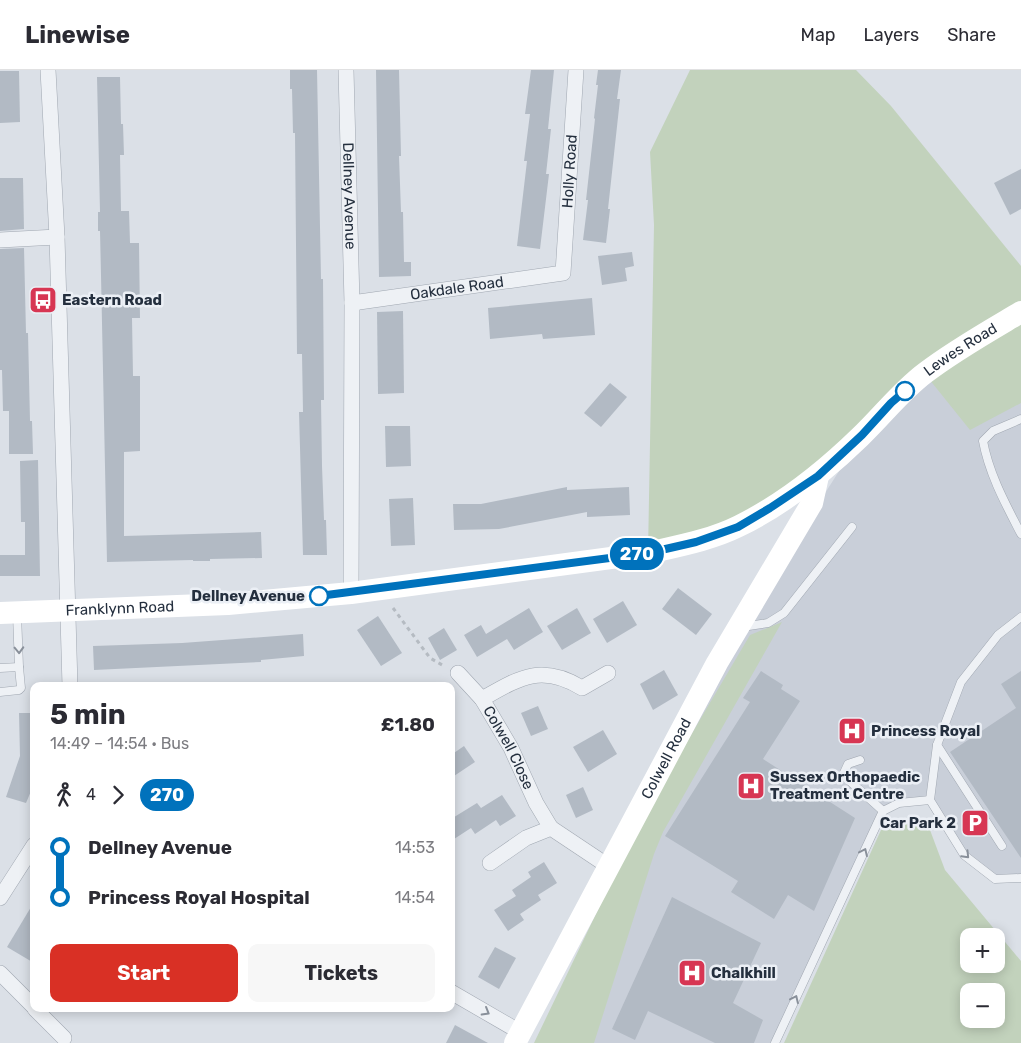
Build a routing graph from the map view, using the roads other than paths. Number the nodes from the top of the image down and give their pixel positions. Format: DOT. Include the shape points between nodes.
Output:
graph roads {
  1 [pos="48,70"];
  2 [pos="346,70"];
  3 [pos="576,70"];
  4 [pos="57,236"];
  5 [pos="0,240"];
  6 [pos="563,272"];
  7 [pos="352,303"];
  8 [pos="1021,312"];
  9 [pos="1021,419"];
  10 [pos="818,476"];
  11 [pos="852,527"];
  12 [pos="1021,534"];
  13 [pos="351,593"];
  14 [pos="68,610"];
  15 [pos="9,613"];
  16 [pos="1021,617"];
  17 [pos="738,628"];
  18 [pos="19,667"];
  19 [pos="0,668"];
  20 [pos="458,673"];
  21 [pos="608,673"];
  22 [pos="70,682"];
  23 [pos="0,692"];
  24 [pos="482,699"];
  25 [pos="937,745"];
  26 [pos="860,760"];
  27 [pos="930,800"];
  28 [pos="884,811"];
  29 [pos="551,828"];
  30 [pos="1002,846"];
  31 [pos="30,851"];
  32 [pos="490,863"];
  33 [pos="608,866"];
  34 [pos="1021,878"];
  35 [pos="0,898"];
  36 [pos="0,973"];
  37 [pos="455,995"];
  38 [pos="30,1003"];
  39 [pos="39,1012"];
  40 [pos="517,1037"];
  41 [pos="64,1038"];
  42 [pos="775,1043"];
  1 -- 4 [label="street"];
  2 -- 7 [label="street, Dellney Avenue"];
  3 -- 6 [label="street, Holly Road"];
  4 -- 5 [label="street"];
  4 -- 14 [label="street"];
  6 -- 7 [label="street, Oakdale Road"];
  7 -- 13 [label="street, Dellney Avenue"];
  8 -- 10 [label="main road, Lewes Road" via="925,373"];
  9 -- 12 [label="lane" via="993,431 984,441 986,455"];
  10 -- 13 [label="main road, Franklynn Road" via="738,527 696,542 648,553"];
  10 -- 17 [label="main road, Colwell Road" via="812,503"];
  11 -- 17 [label="lane" via="784,613 768,623"];
  13 -- 14 [label="main road, Franklynn Road" via="228,604"];
  14 -- 15 [label="main road, Franklynn Road"];
  14 -- 22 [label="street"];
  15 -- 18 [label="lane, one-way"];
  16 -- 25 [label="lane" via="998,635 961,682"];
  17 -- 33 [label="main road, Colwell Road" via="716,663"];
  18 -- 19 [label="lane"];
  18 -- 23 [label="lane" via="21,688"];
  20 -- 24 [label="street, Colwell Close"];
  21 -- 24 [label="street" via="582,688 550,674 520,678"];
  24 -- 29 [label="street, Colwell Close"];
  25 -- 27 [label="lane"];
  25 -- 30 [label="lane"];
  26 -- 28 [label="lane" via="848,764 843,775"];
  27 -- 28 [label="lane" via="899,803"];
  27 -- 34 [label="lane, one-way" via="964,854 995,879"];
  42 -- 28 [label="lane, one-way"];
  29 -- 32 [label="street" via="526,838"];
  29 -- 33 [label="street, Colwell Close"];
  31 -- 35 [label="street"];
  33 -- 40 [label="main road, Colwell Road"];
  36 -- 38 [label="street"];
  37 -- 40 [label="street, one-way"];
  39 -- 41 [label="street"];
}
